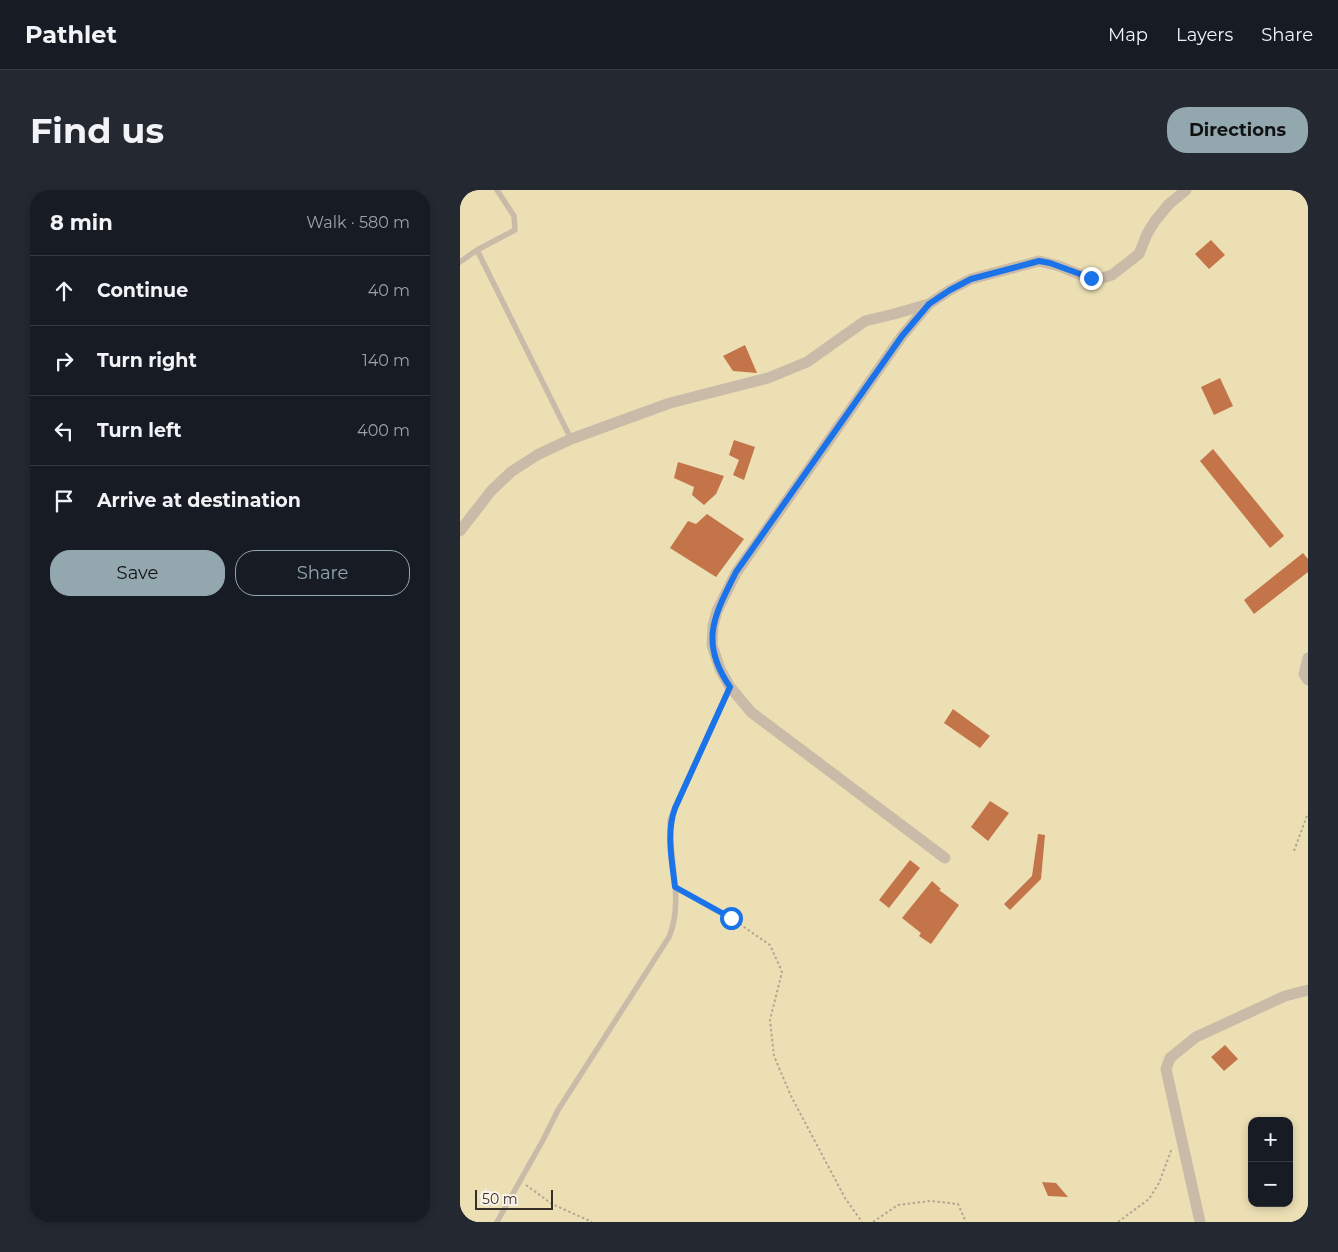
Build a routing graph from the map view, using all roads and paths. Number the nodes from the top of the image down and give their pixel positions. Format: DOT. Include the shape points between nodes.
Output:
graph roads {
  1 [pos="497,190"];
  2 [pos="1186,190"];
  3 [pos="477,250"];
  4 [pos="460,262"];
  5 [pos="929,304"];
  6 [pos="572,439"];
  7 [pos="460,531"];
  8 [pos="1308,658"];
  9 [pos="1308,680"];
  10 [pos="730,687"];
  11 [pos="1308,813"];
  12 [pos="1294,851"];
  13 [pos="946,858"];
  14 [pos="675,887"];
  15 [pos="1308,990"];
  16 [pos="1174,1142"];
  17 [pos="520,1181"];
  18 [pos="497,1222"];
  19 [pos="592,1222"];
  20 [pos="862,1222"];
  21 [pos="873,1222"];
  22 [pos="966,1222"];
  23 [pos="1118,1222"];
  24 [pos="1200,1222"];
  1 -- 3 [label="lane" via="514,216 515,230"];
  2 -- 5 [label="street" via="1151,226 1141,252 1112,275 1099,280 1035,261 971,279"];
  3 -- 4 [label="lane"];
  3 -- 6 [label="lane"];
  5 -- 6 [label="street" via="865,321 807,362 768,378 670,403"];
  5 -- 10 [label="street" via="902,336 736,572 717,611 712,645"];
  6 -- 7 [label="street" via="510,472"];
  8 -- 9 [label="street" via="1304,674"];
  10 -- 13 [label="street" via="751,712"];
  10 -- 14 [label="lane" via="670,820"];
  11 -- 12 [label="path"];
  14 -- 17 [label="lane" via="674,925 669,937 558,1110"];
  14 -- 20 [label="path" via="731,918 770,945 782,972 770,1020 774,1056 791,1096 845,1198"];
  15 -- 24 [label="street" via="1285,996 1196,1037 1170,1058 1166,1069"];
  16 -- 23 [label="path" via="1159,1183 1149,1199"];
  17 -- 18 [label="lane"];
  17 -- 19 [label="path" via="552,1204"];
  21 -- 22 [label="path" via="898,1205 930,1201 958,1204"];
}
